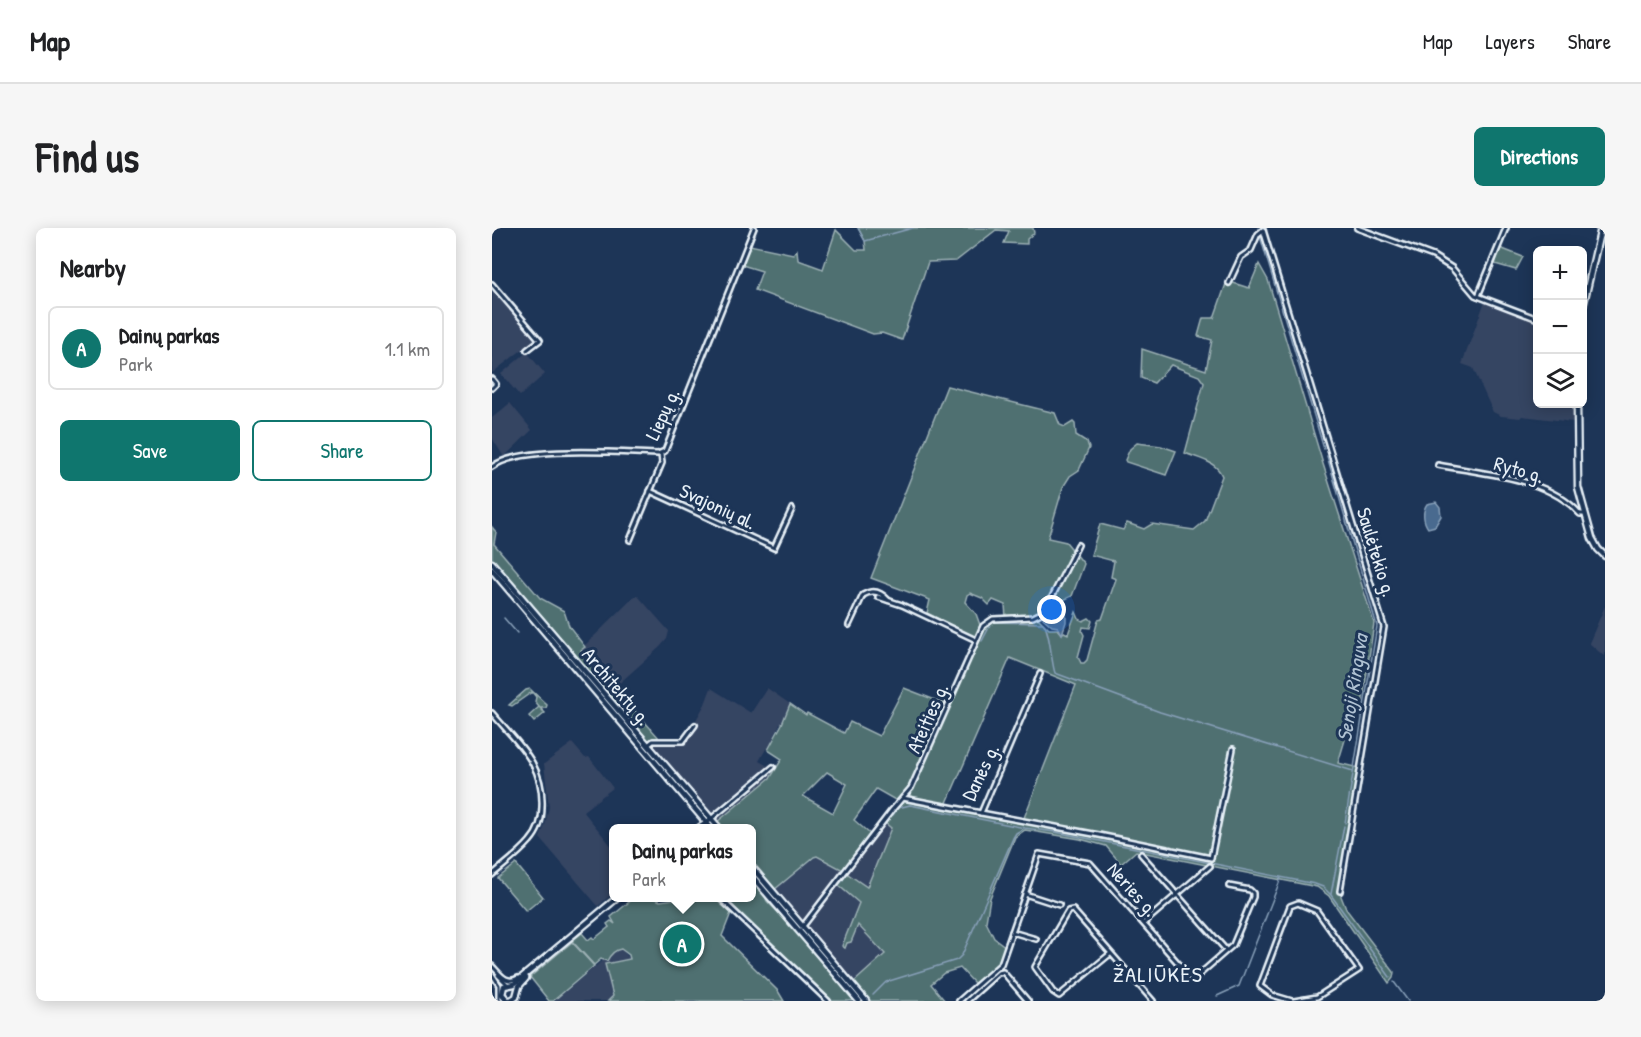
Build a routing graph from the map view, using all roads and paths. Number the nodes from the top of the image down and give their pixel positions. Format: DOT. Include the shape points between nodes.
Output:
graph roads {
  1 [pos="754,228"];
  2 [pos="1357,228"];
  3 [pos="1506,228"];
  4 [pos="1601,228"];
  5 [pos="1263,229"];
  6 [pos="1229,283"];
  7 [pos="492,284"];
  8 [pos="1478,296"];
  9 [pos="1585,300"];
  10 [pos="1533,317"];
  11 [pos="527,350"];
  12 [pos="492,379"];
  13 [pos="492,388"];
  14 [pos="1577,408"];
  15 [pos="661,454"];
  16 [pos="1438,465"];
  17 [pos="492,467"];
  18 [pos="650,491"];
  19 [pos="792,509"];
  20 [pos="1585,514"];
  21 [pos="630,540"];
  22 [pos="1078,545"];
  23 [pos="1605,556"];
  24 [pos="492,563"];
  25 [pos="492,570"];
  26 [pos="878,597"];
  27 [pos="889,601"];
  28 [pos="849,625"];
  29 [pos="976,640"];
  30 [pos="1040,674"];
  31 [pos="492,713"];
  32 [pos="696,725"];
  33 [pos="645,744"];
  34 [pos="1233,749"];
  35 [pos="773,767"];
  36 [pos="903,798"];
  37 [pos="981,813"];
  38 [pos="709,821"];
  39 [pos="705,824"];
  40 [pos="710,824"];
  41 [pos="713,824"];
  42 [pos="1141,854"];
  43 [pos="1210,866"];
  44 [pos="756,872"];
  45 [pos="492,875"];
  46 [pos="756,880"];
  47 [pos="1229,886"];
  48 [pos="1340,891"];
  49 [pos="1024,894"];
  50 [pos="1177,895"];
  51 [pos="611,902"];
  52 [pos="725,902"];
  53 [pos="1059,906"];
  54 [pos="1144,923"];
  55 [pos="800,928"];
  56 [pos="1012,932"];
  57 [pos="1036,939"];
  58 [pos="1226,950"];
  59 [pos="1110,954"];
  60 [pos="549,955"];
  61 [pos="492,967"];
  62 [pos="535,967"];
  63 [pos="492,973"];
  64 [pos="507,985"];
  65 [pos="1272,995"];
  66 [pos="505,1000"];
  67 [pos="828,1001"];
  68 [pos="859,1001"];
  69 [pos="866,1001"];
  70 [pos="959,1001"];
  71 [pos="966,1001"];
  72 [pos="1028,1001"];
  73 [pos="1153,1001"];
  74 [pos="1272,1001"];
  75 [pos="1293,1001"];
  1 -- 15 [label="street, Liepų g." via="669,447"];
  2 -- 8 [label="street" via="1433,256 1452,268 1468,290"];
  3 -- 8 [label="street"];
  4 -- 9 [label="main road"];
  5 -- 6 [label="street" via="1251,250 1241,257"];
  5 -- 48 [label="street, Saulėtekio g." via="1384,627"];
  7 -- 11 [label="street" via="540,340"];
  8 -- 10 [label="street"];
  12 -- 13 [label="street" via="496,384"];
  14 -- 20 [label="main road" via="1577,481"];
  15 -- 17 [label="street, Liepų g." via="557,453 508,458"];
  15 -- 18 [label="street" via="662,463"];
  16 -- 20 [label="street, Ryto g." via="1524,482 1563,498"];
  18 -- 19 [label="street, Svajonių al." via="774,548"];
  18 -- 21 [label="street"];
  20 -- 23 [label="main road" via="1594,544"];
  22 -- 29 [label="street, Ateities g." via="1045,611 1033,617 991,619"];
  24 -- 33 [label="main road, Architektų g."];
  25 -- 33 [label="main road, Architektų g."];
  26 -- 27 [label="street"];
  27 -- 28 [label="street" via="873,591 861,597"];
  27 -- 29 [label="street"];
  29 -- 36 [label="street, Ateities g." via="915,781"];
  30 -- 37 [label="street, Danės g."];
  31 -- 45 [label="street" via="536,766 543,798 540,822 532,838"];
  32 -- 33 [label="street" via="683,741"];
  33 -- 38 [label="main road, Architektų g."];
  34 -- 37 [label="street" via="1211,858"];
  35 -- 38 [label="street"];
  36 -- 37 [label="street, Danės g."];
  36 -- 55 [label="street, Ateities g."];
  38 -- 39 [label="main road"];
  38 -- 40 [label="main road, Architektų g."];
  38 -- 41 [label="main road, Architektų g."];
  42 -- 50 [label="street"];
  43 -- 50 [label="street"];
  44 -- 55 [label="main road"];
  46 -- 55 [label="main road"];
  47 -- 58 [label="street" via="1250,890 1253,897 1238,937"];
  49 -- 53 [label="street"];
  49 -- 54 [label="street, Neries g." via="1038,854 1090,863"];
  49 -- 56 [label="street, Neries g."];
  50 -- 54 [label="street"];
  50 -- 58 [label="street"];
  51 -- 60 [label="main road"];
  52 -- 67 [label="street"];
  54 -- 58 [label="street, Neries g." via="1193,980"];
  55 -- 68 [label="main road"];
  55 -- 69 [label="main road"];
  56 -- 57 [label="street"];
  56 -- 70 [label="street, Neries g." via="1001,964"];
  59 -- 59 [label="street" via="1059,996 1035,967 1070,910"];
  59 -- 73 [label="street"];
  60 -- 62 [label="main road"];
  60 -- 66 [label="main road" via="520,984 517,995"];
  61 -- 62 [label="street" via="511,981"];
  61 -- 64 [label="street"];
  62 -- 64 [label="main road"];
  63 -- 64 [label="street"];
  63 -- 66 [label="street"];
  64 -- 66 [label="main road"];
  64 -- 66 [label="main road" via="515,993"];
  65 -- 74 [label="street"];
  65 -- 75 [label="street"];
  65 -- 75 [label="street" via="1260,986 1290,906 1298,903 1317,911 1359,970 1317,998"];
  71 -- 72 [label="street" via="1003,972"];
}
